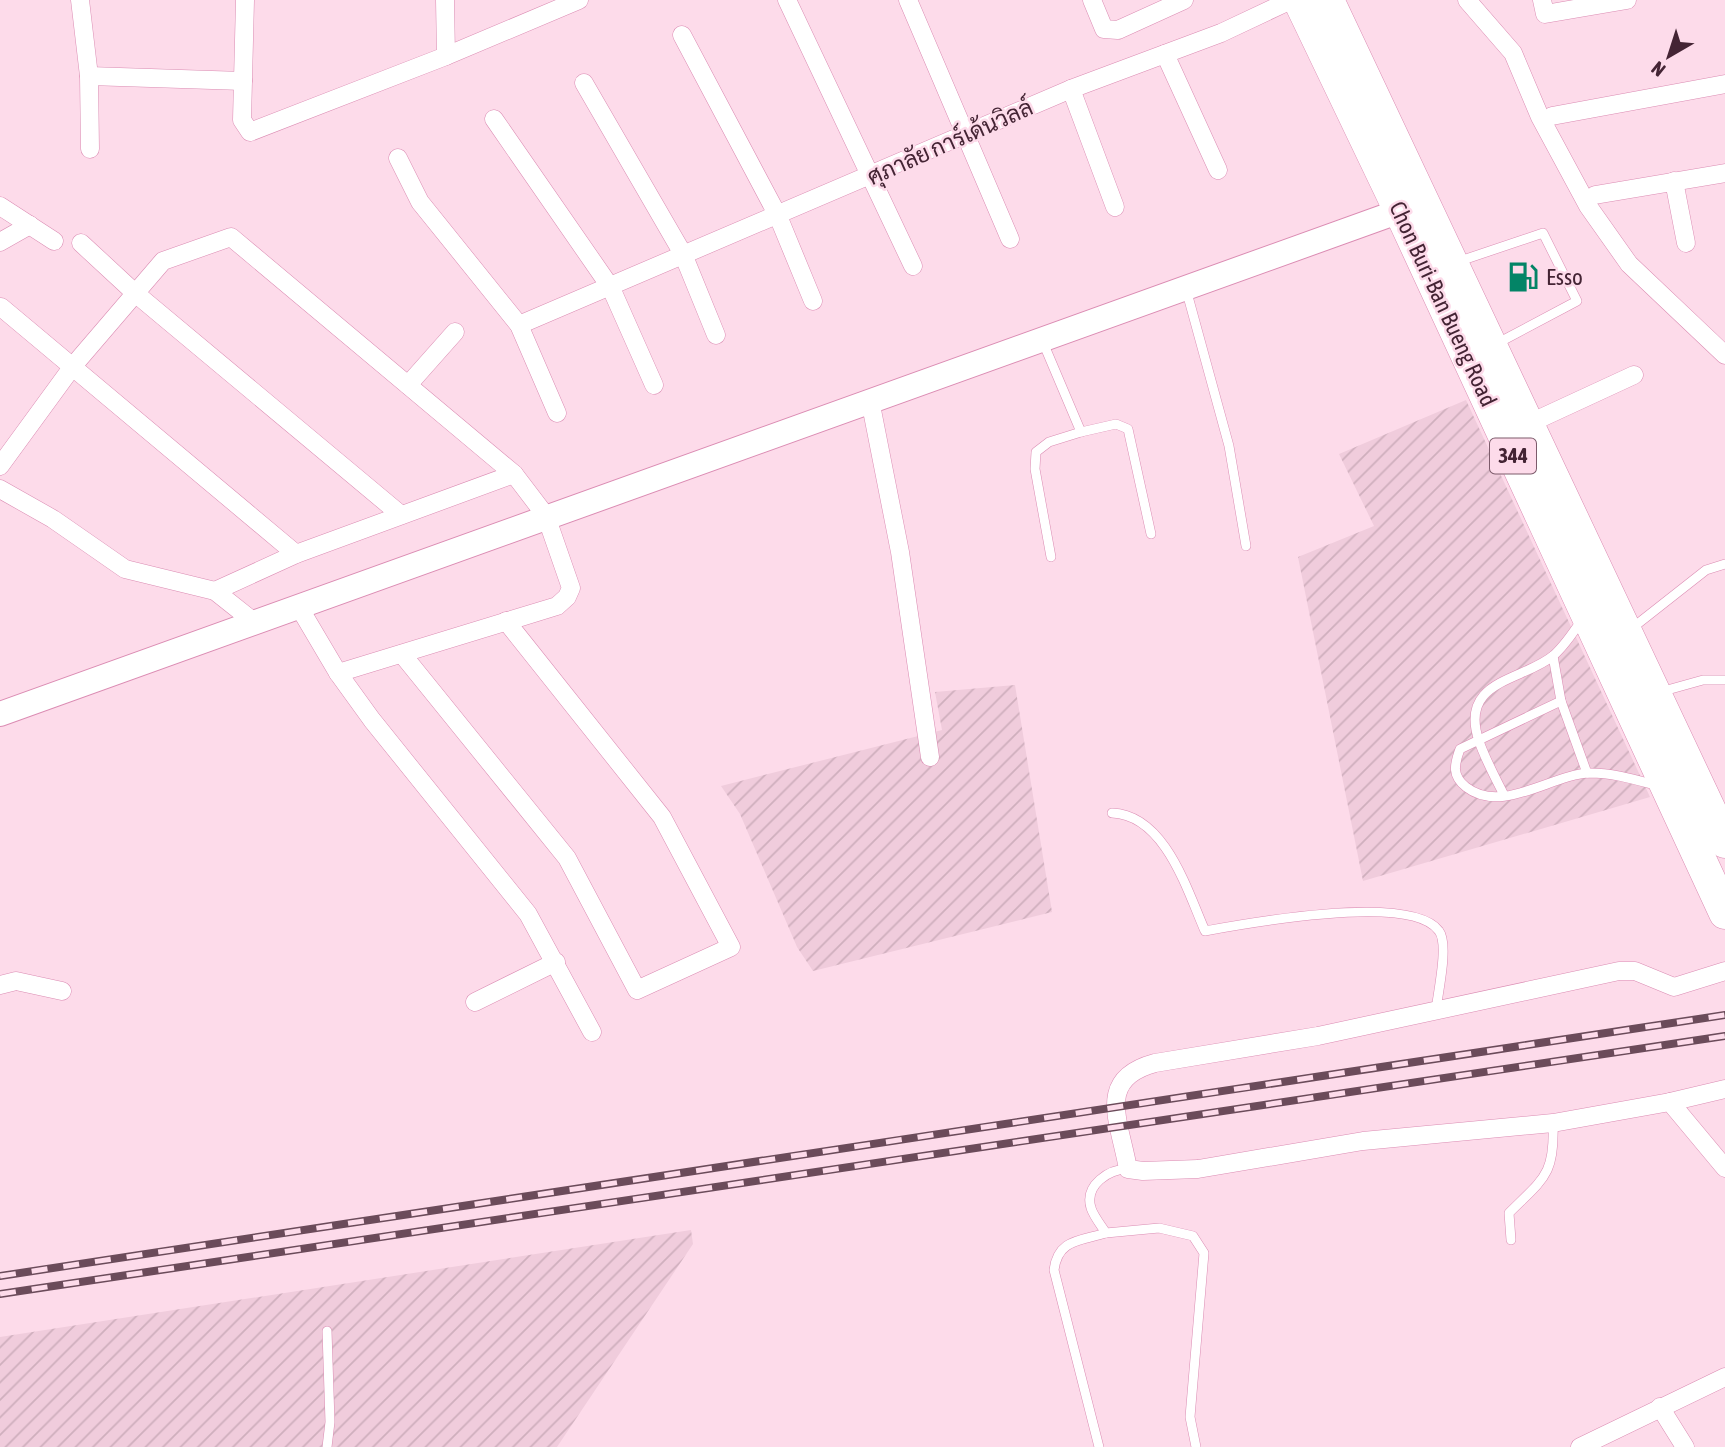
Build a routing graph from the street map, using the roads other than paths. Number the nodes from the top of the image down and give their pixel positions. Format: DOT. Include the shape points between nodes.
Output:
graph roads {
  1 [pos="80,0"];
  2 [pos="245,0"];
  3 [pos="445,0"];
  4 [pos="579,0"];
  5 [pos="787,0"];
  6 [pos="908,0"];
  7 [pos="1092,0"];
  8 [pos="1184,0"];
  9 [pos="1292,0"];
  10 [pos="1298,0"];
  11 [pos="1328,0"];
  12 [pos="1467,0"];
  13 [pos="1542,0"];
  14 [pos="1627,0"];
  15 [pos="682,35"];
  16 [pos="1165,54"];
  17 [pos="446,56"];
  18 [pos="89,76"];
  19 [pos="243,81"];
  20 [pos="584,83"];
  21 [pos="1725,84"];
  22 [pos="1071,89"];
  23 [pos="1552,116"];
  24 [pos="494,119"];
  25 [pos="966,134"];
  26 [pos="90,149"];
  27 [pos="398,158"];
  28 [pos="1219,170"];
  29 [pos="1725,173"];
  30 [pos="870,177"];
  31 [pos="1674,181"];
  32 [pos="1595,195"];
  33 [pos="0,206"];
  34 [pos="1115,207"];
  35 [pos="1400,211"];
  36 [pos="778,216"];
  37 [pos="30,226"];
  38 [pos="1010,239"];
  39 [pos="54,241"];
  40 [pos="0,242"];
  41 [pos="82,243"];
  42 [pos="1686,243"];
  43 [pos="683,254"];
  44 [pos="1452,263"];
  45 [pos="913,266"];
  46 [pos="1185,287"];
  47 [pos="611,288"];
  48 [pos="135,293"];
  49 [pos="813,301"];
  50 [pos="1,307"];
  51 [pos="519,325"];
  52 [pos="455,332"];
  53 [pos="716,335"];
  54 [pos="1042,339"];
  55 [pos="1491,346"];
  56 [pos="1725,355"];
  57 [pos="73,366"];
  58 [pos="1634,375"];
  59 [pos="408,385"];
  60 [pos="654,385"];
  61 [pos="870,400"];
  62 [pos="557,413"];
  63 [pos="1528,424"];
  64 [pos="1081,432"];
  65 [pos="0,466"];
  66 [pos="514,474"];
  67 [pos="0,489"];
  68 [pos="401,515"];
  69 [pos="546,516"];
  70 [pos="1151,534"];
  71 [pos="1246,546"];
  72 [pos="296,554"];
  73 [pos="1051,557"];
  74 [pos="1725,564"];
  75 [pos="215,591"];
  76 [pos="299,607"];
  77 [pos="1586,613"];
  78 [pos="506,621"];
  79 [pos="254,622"];
  80 [pos="1626,633"];
  81 [pos="402,654"];
  82 [pos="1553,656"];
  83 [pos="338,673"];
  84 [pos="1725,680"];
  85 [pos="1655,693"];
  86 [pos="1561,701"];
  87 [pos="0,714"];
  88 [pos="1478,739"];
  89 [pos="930,757"];
  90 [pos="1587,773"];
  91 [pos="1667,788"];
  92 [pos="1504,795"];
  93 [pos="1112,813"];
  94 [pos="1725,842"];
  95 [pos="1725,913"];
  96 [pos="556,962"];
  97 [pos="1725,971"];
  98 [pos="0,985"];
  99 [pos="62,991"];
  100 [pos="475,1002"];
  101 [pos="1436,1010"];
  102 [pos="592,1032"];
  103 [pos="1725,1089"];
  104 [pos="1670,1102"];
  105 [pos="1553,1123"];
  106 [pos="1725,1168"];
  107 [pos="1128,1169"];
  108 [pos="1106,1233"];
  109 [pos="1511,1240"];
  110 [pos="327,1331"];
  111 [pos="1725,1377"];
  112 [pos="1660,1406"];
  113 [pos="327,1447"];
  114 [pos="1099,1447"];
  115 [pos="1196,1447"];
  116 [pos="1580,1447"];
  117 [pos="1685,1447"];
  1 -- 18 [label="street"];
  2 -- 19 [label="street"];
  3 -- 17 [label="street"];
  4 -- 17 [label="street"];
  5 -- 30 [label="street"];
  6 -- 25 [label="street"];
  7 -- 8 [label="street" via="1104,29 1118,30"];
  9 -- 16 [label="street, ศุภาลัย การ์เด้นวิลล์"];
  10 -- 35 [label="highway, Chon Buri-Ban Bueng Road / 344"];
  11 -- 44 [label="highway, Chon Buri-Ban Bueng Road / 344"];
  12 -- 56 [label="street" via="1513,53 1540,117 1622,254"];
  13 -- 14 [label="street" via="1545,14"];
  15 -- 36 [label="street"];
  16 -- 22 [label="street, ศุภาลัย การ์เด้นวิลล์"];
  16 -- 28 [label="street"];
  17 -- 19 [label="street" via="250,132 242,120"];
  18 -- 19 [label="street"];
  18 -- 26 [label="street"];
  20 -- 43 [label="street"];
  21 -- 23 [label="street"];
  22 -- 25 [label="street, ศุภาลัย การ์เด้นวิลล์"];
  22 -- 34 [label="street"];
  24 -- 47 [label="street"];
  25 -- 30 [label="street, ศุภาลัย การ์เด้นวิลล์"];
  25 -- 38 [label="street"];
  27 -- 51 [label="street" via="420,202"];
  29 -- 31 [label="street"];
  30 -- 36 [label="street, ศุภาลัย การ์เด้นวิลล์"];
  30 -- 45 [label="street"];
  31 -- 32 [label="street"];
  31 -- 42 [label="street"];
  33 -- 37 [label="street"];
  35 -- 46 [label="street"];
  35 -- 77 [label="highway, Chon Buri-Ban Bueng Road / 344"];
  36 -- 43 [label="street, ศุภาลัย การ์เด้นวิลล์"];
  36 -- 49 [label="street"];
  37 -- 39 [label="street"];
  37 -- 40 [label="street"];
  41 -- 48 [label="street"];
  43 -- 47 [label="street, ศุภาลัย การ์เด้นวิลล์"];
  43 -- 53 [label="street"];
  44 -- 55 [label="highway, Chon Buri-Ban Bueng Road / 344"];
  44 -- 55 [label="lane" via="1544,233 1577,301"];
  46 -- 54 [label="street"];
  46 -- 71 [label="lane" via="1229,446"];
  47 -- 51 [label="street, ศุภาลัย การ์เด้นวิลล์"];
  47 -- 60 [label="street"];
  48 -- 57 [label="street"];
  48 -- 59 [label="street" via="163,261 231,237"];
  48 -- 68 [label="street"];
  50 -- 57 [label="street"];
  51 -- 62 [label="street"];
  52 -- 59 [label="street"];
  54 -- 61 [label="street"];
  54 -- 64 [label="lane"];
  55 -- 63 [label="highway, Chon Buri-Ban Bueng Road / 344"];
  57 -- 65 [label="street"];
  57 -- 72 [label="street"];
  58 -- 63 [label="street"];
  59 -- 66 [label="street"];
  61 -- 69 [label="street"];
  61 -- 89 [label="street" via="900,552"];
  63 -- 80 [label="highway, Chon Buri-Ban Bueng Road / 344"];
  64 -- 70 [label="lane" via="1116,424 1128,429"];
  64 -- 73 [label="lane" via="1049,442 1036,452"];
  66 -- 68 [label="street"];
  66 -- 69 [label="street"];
  67 -- 75 [label="street" via="125,569"];
  68 -- 72 [label="street"];
  69 -- 76 [label="street"];
  69 -- 78 [label="street" via="571,588 568,597 557,606"];
  72 -- 75 [label="street"];
  74 -- 80 [label="lane" via="1706,570"];
  75 -- 79 [label="street"];
  76 -- 79 [label="street"];
  76 -- 83 [label="street"];
  77 -- 82 [label="lane"];
  77 -- 91 [label="highway, Chon Buri-Ban Bueng Road / 344"];
  78 -- 81 [label="street"];
  78 -- 81 [label="street" via="662,817 731,947 637,990 567,858"];
  79 -- 87 [label="street"];
  80 -- 85 [label="highway, Chon Buri-Ban Bueng Road / 344"];
  81 -- 83 [label="street"];
  82 -- 86 [label="lane"];
  82 -- 88 [label="lane" via="1494,684 1475,716"];
  83 -- 96 [label="street" via="528,914"];
  84 -- 85 [label="lane" via="1703,680"];
  85 -- 94 [label="highway, Chon Buri-Ban Bueng Road / 344"];
  86 -- 88 [label="lane"];
  86 -- 90 [label="lane"];
  88 -- 92 [label="lane"];
  88 -- 92 [label="lane" via="1460,749 1453,765 1458,780 1474,793"];
  90 -- 91 [label="lane"];
  90 -- 92 [label="lane"];
  91 -- 95 [label="highway, Chon Buri-Ban Bueng Road / 344"];
  93 -- 101 [label="lane" via="1126,813 1152,830 1173,860 1205,930 1302,914 1409,914 1427,920 1444,941"];
  96 -- 100 [label="street"];
  96 -- 102 [label="street"];
  97 -- 101 [label="street" via="1674,987 1635,971 1619,971"];
  98 -- 99 [label="street" via="16,981"];
  101 -- 107 [label="street" via="1137,1068 1122,1078 1115,1093"];
  103 -- 104 [label="street"];
  104 -- 105 [label="street"];
  104 -- 106 [label="street"];
  105 -- 107 [label="street" via="1363,1141 1198,1169"];
  105 -- 109 [label="lane" via="1555,1155 1547,1176 1509,1213"];
  107 -- 108 [label="lane" via="1100,1178 1092,1190 1090,1206"];
  108 -- 114 [label="lane" via="1065,1245 1056,1254 1054,1270"];
  108 -- 115 [label="lane" via="1159,1228 1192,1236 1204,1253 1190,1417"];
  110 -- 113 [label="lane"];
  111 -- 112 [label="street"];
  112 -- 116 [label="street"];
  112 -- 117 [label="street"];
}
